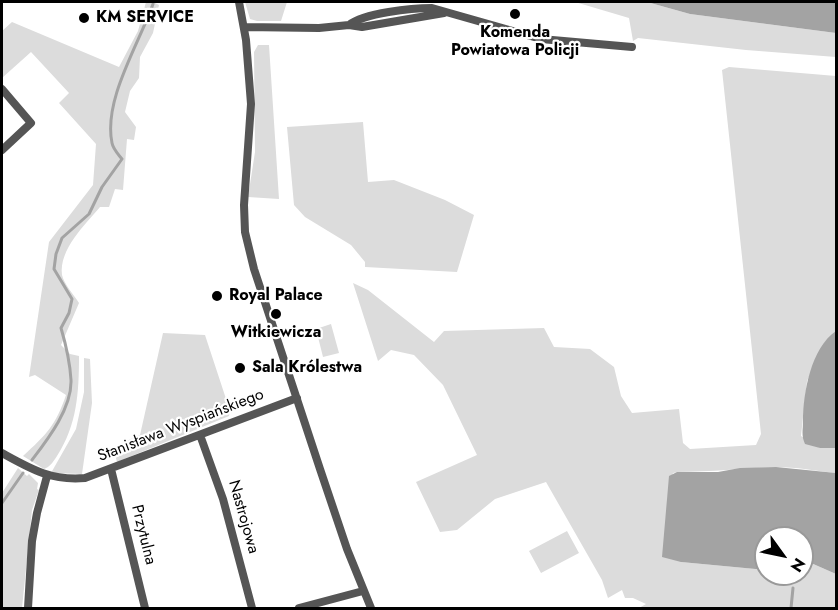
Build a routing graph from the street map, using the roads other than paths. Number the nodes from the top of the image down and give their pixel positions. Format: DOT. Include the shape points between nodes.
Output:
graph roads {
  1 [pos="238,2"];
  2 [pos="244,27"];
  3 [pos="632,46"];
  4 [pos="2,89"];
  5 [pos="2,150"];
  6 [pos="297,398"];
  7 [pos="200,435"];
  8 [pos="2,453"];
  9 [pos="111,470"];
  10 [pos="47,476"];
  11 [pos="363,591"];
  12 [pos="28,609"];
  13 [pos="145,609"];
  14 [pos="252,609"];
  15 [pos="300,609"];
  16 [pos="371,609"];
  1 -- 2 [label="street"];
  2 -- 3 [label="street" via="362,27 447,12 541,39"];
  2 -- 6 [label="street" via="251,104 245,232"];
  4 -- 5 [label="street" via="31,123"];
  6 -- 7 [label="street, Stanisława Wyspiańskiego"];
  6 -- 11 [label="street"];
  7 -- 9 [label="street, Stanisława Wyspiańskiego"];
  7 -- 14 [label="street, Nastrojowa" via="223,499"];
  8 -- 10 [label="street, Stanisława Wyspiańskiego"];
  9 -- 10 [label="street, Stanisława Wyspiańskiego" via="85,478"];
  9 -- 13 [label="street, Przytulna"];
  10 -- 12 [label="street" via="32,541"];
  11 -- 15 [label="street"];
  11 -- 16 [label="street"];
}
